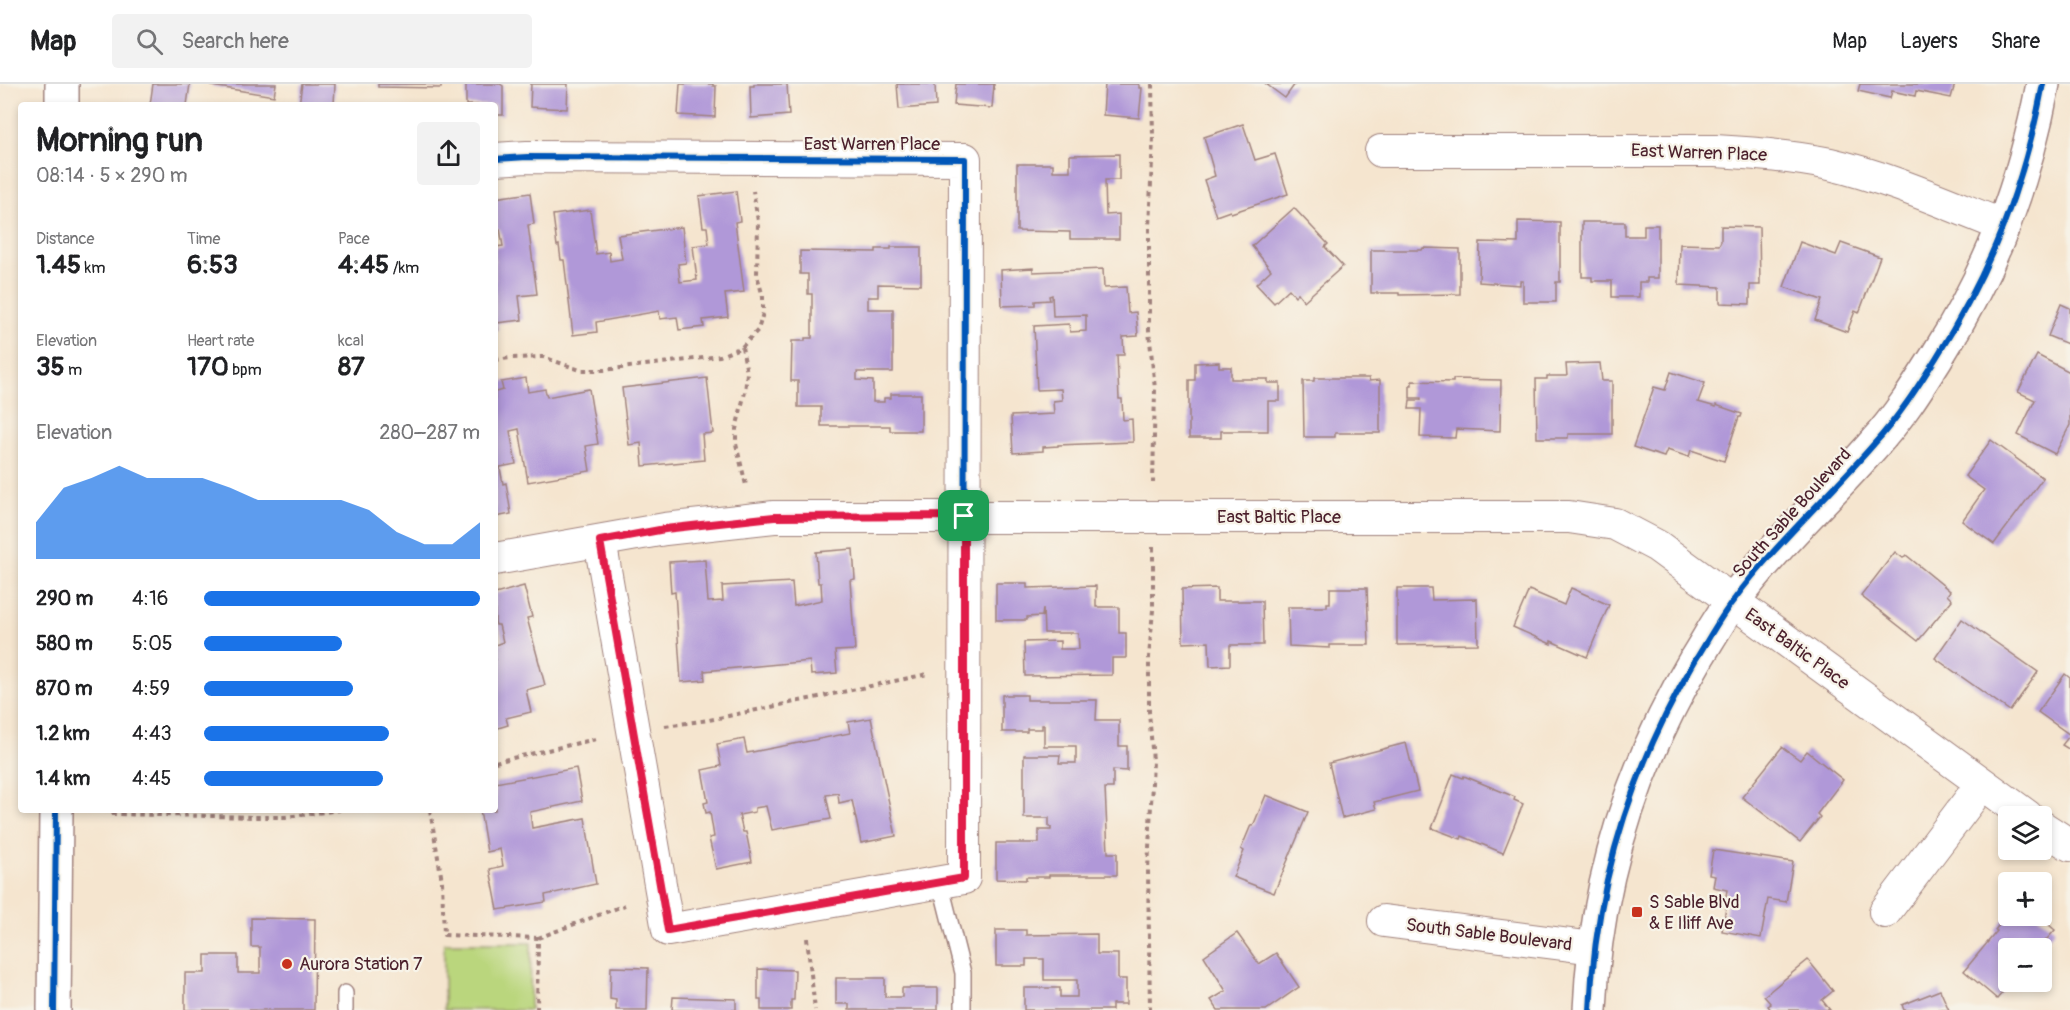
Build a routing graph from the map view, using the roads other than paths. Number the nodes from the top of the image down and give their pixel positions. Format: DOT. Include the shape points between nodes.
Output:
graph roads {
  1 [pos="62,84"];
  2 [pos="2043,84"];
  3 [pos="62,102"];
  4 [pos="1381,151"];
  5 [pos="498,159"];
  6 [pos="2004,226"];
  7 [pos="964,516"];
  8 [pos="600,541"];
  9 [pos="498,558"];
  10 [pos="1732,601"];
  11 [pos="1982,784"];
  12 [pos="2013,806"];
  13 [pos="56,813"];
  14 [pos="2052,833"];
  15 [pos="2070,845"];
  16 [pos="940,882"];
  17 [pos="1885,912"];
  18 [pos="1384,921"];
  19 [pos="1594,948"];
  20 [pos="345,993"];
  21 [pos="54,1010"];
  22 [pos="345,1010"];
  23 [pos="963,1010"];
  24 [pos="1590,1010"];
  1 -- 3 [label="street"];
  2 -- 6 [label="street, South Sable Boulevard" via="2024,169"];
  4 -- 6 [label="street, East Warren Place" via="1766,153 1858,171"];
  5 -- 7 [label="street, East Warren Place" via="965,159"];
  6 -- 10 [label="street, South Sable Boulevard" via="1956,327 1900,413"];
  7 -- 8 [label="street, East Baltic Place" via="774,517 665,529"];
  7 -- 10 [label="street, East Baltic Place" via="1569,517 1616,524 1658,546"];
  7 -- 16 [label="street" via="964,878"];
  8 -- 9 [label="street, East Baltic Place"];
  8 -- 16 [label="street" via="668,930"];
  10 -- 11 [label="street, East Baltic Place"];
  10 -- 19 [label="street, South Sable Boulevard" via="1680,687 1643,766 1614,847"];
  11 -- 12 [label="street, East Baltic Place"];
  11 -- 17 [label="street"];
  13 -- 21 [label="street"];
  14 -- 15 [label="street"];
  16 -- 23 [label="lane" via="963,973"];
  18 -- 19 [label="street, South Sable Boulevard"];
  19 -- 24 [label="street, South Sable Boulevard"];
  20 -- 22 [label="lane"];
}
